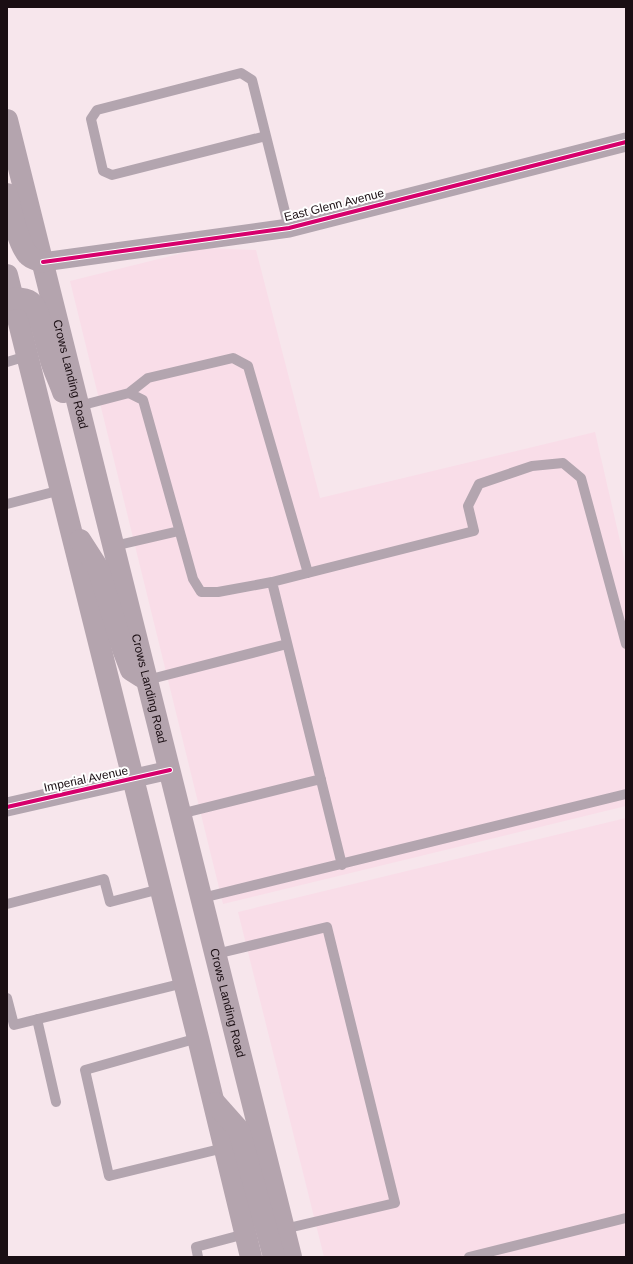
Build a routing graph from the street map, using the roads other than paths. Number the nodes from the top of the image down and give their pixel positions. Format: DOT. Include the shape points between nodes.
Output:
graph roads {
  1 [pos="7,120"];
  2 [pos="266,136"];
  3 [pos="626,142"];
  4 [pos="7,194"];
  5 [pos="289,228"];
  6 [pos="43,262"];
  7 [pos="7,275"];
  8 [pos="10,299"];
  9 [pos="17,359"];
  10 [pos="129,393"];
  11 [pos="79,406"];
  12 [pos="61,490"];
  13 [pos="7,504"];
  14 [pos="70,526"];
  15 [pos="179,531"];
  16 [pos="114,546"];
  17 [pos="308,573"];
  18 [pos="272,582"];
  19 [pos="287,644"];
  20 [pos="626,644"];
  21 [pos="147,680"];
  22 [pos="170,770"];
  23 [pos="321,779"];
  24 [pos="132,780"];
  25 [pos="626,794"];
  26 [pos="7,807"];
  27 [pos="180,814"];
  28 [pos="342,865"];
  29 [pos="160,889"];
  30 [pos="202,898"];
  31 [pos="7,904"];
  32 [pos="216,954"];
  33 [pos="184,983"];
  34 [pos="7,998"];
  35 [pos="37,1019"];
  36 [pos="198,1038"];
  37 [pos="213,1101"];
  38 [pos="56,1102"];
  39 [pos="224,1148"];
  40 [pos="626,1218"];
  41 [pos="284,1229"];
  42 [pos="245,1234"];
  43 [pos="485,1255"];
  44 [pos="198,1257"];
  45 [pos="251,1257"];
  46 [pos="274,1257"];
  47 [pos="291,1257"];
  48 [pos="469,1257"];
  1 -- 6 [label="main road, Crows Landing Road"];
  2 -- 2 [label="lane" via="252,80 241,73 97,110 91,119 104,171 112,175"];
  2 -- 5 [label="lane"];
  3 -- 5 [label="street, East Glenn Avenue"];
  4 -- 6 [label="main road" via="23,247 29,256"];
  5 -- 6 [label="street, East Glenn Avenue"];
  6 -- 11 [label="main road, Crows Landing Road"];
  7 -- 8 [label="main road"];
  8 -- 9 [label="main road"];
  8 -- 11 [label="main road" via="27,299 34,305 50,359 66,398"];
  9 -- 12 [label="main road"];
  10 -- 11 [label="lane"];
  10 -- 15 [label="lane" via="143,400"];
  10 -- 17 [label="lane" via="148,378 233,358 248,366"];
  11 -- 16 [label="main road, Crows Landing Road"];
  12 -- 13 [label="lane"];
  12 -- 14 [label="main road"];
  14 -- 21 [label="main road" via="98,568 131,670"];
  14 -- 24 [label="main road"];
  15 -- 16 [label="lane"];
  15 -- 18 [label="lane" via="192,579 201,592 218,592"];
  16 -- 21 [label="main road, Crows Landing Road"];
  17 -- 18 [label="lane"];
  17 -- 20 [label="lane" via="474,531 468,506 479,484 532,466 563,463 581,478"];
  18 -- 19 [label="lane"];
  19 -- 21 [label="lane"];
  19 -- 23 [label="lane"];
  21 -- 22 [label="main road, Crows Landing Road"];
  22 -- 24 [label="street, Imperial Avenue"];
  22 -- 27 [label="main road, Crows Landing Road"];
  23 -- 27 [label="lane"];
  23 -- 28 [label="lane"];
  24 -- 26 [label="street, Imperial Avenue"];
  24 -- 29 [label="main road"];
  25 -- 28 [label="lane"];
  27 -- 30 [label="main road, Crows Landing Road"];
  28 -- 30 [label="lane"];
  29 -- 31 [label="lane" via="110,902 104,879"];
  29 -- 33 [label="main road"];
  30 -- 32 [label="main road, Crows Landing Road"];
  32 -- 41 [label="main road, Crows Landing Road"];
  32 -- 41 [label="lane" via="328,927 395,1203"];
  33 -- 35 [label="lane"];
  33 -- 36 [label="main road"];
  34 -- 35 [label="lane" via="14,1025"];
  35 -- 38 [label="lane"];
  36 -- 37 [label="main road"];
  36 -- 39 [label="lane" via="84,1070 109,1176"];
  37 -- 39 [label="main road"];
  37 -- 46 [label="main road" via="239,1130"];
  39 -- 42 [label="main road"];
  40 -- 43 [label="lane"];
  41 -- 47 [label="main road, Crows Landing Road"];
  42 -- 44 [label="lane" via="196,1247"];
  42 -- 45 [label="main road"];
  43 -- 48 [label="lane"];
}
